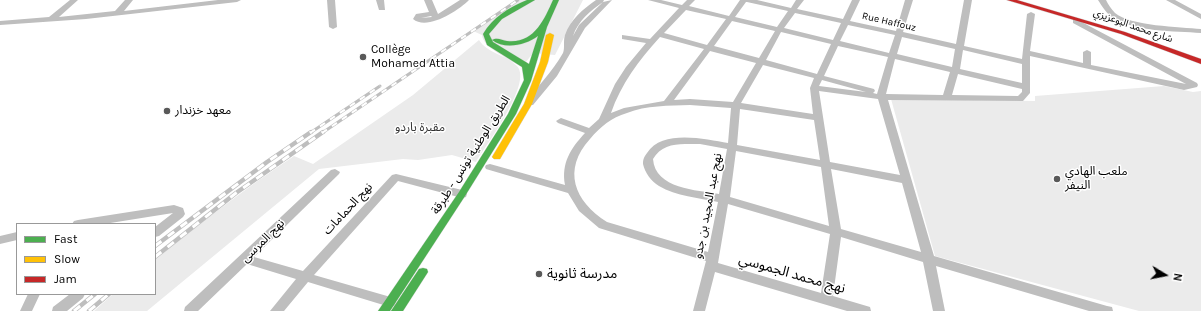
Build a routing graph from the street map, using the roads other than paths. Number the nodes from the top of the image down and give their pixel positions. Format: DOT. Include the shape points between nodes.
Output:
graph roads {
  1 [pos="74,0"];
  2 [pos="129,0"];
  3 [pos="237,0"];
  4 [pos="331,0"];
  5 [pos="380,0"];
  6 [pos="428,0"];
  7 [pos="465,0"];
  8 [pos="532,0"];
  9 [pos="540,0"];
  10 [pos="556,0"];
  11 [pos="565,0"];
  12 [pos="600,0"];
  13 [pos="608,0"];
  14 [pos="652,0"];
  15 [pos="691,0"];
  16 [pos="744,0"];
  17 [pos="747,0"];
  18 [pos="800,0"];
  19 [pos="856,0"];
  20 [pos="909,0"];
  21 [pos="968,0"];
  22 [pos="1010,0"];
  23 [pos="1029,0"];
  24 [pos="1102,0"];
  25 [pos="1170,0"];
  26 [pos="190,3"];
  27 [pos="382,8"];
  28 [pos="684,8"];
  29 [pos="593,10"];
  30 [pos="793,11"];
  31 [pos="118,13"];
  32 [pos="1031,14"];
  33 [pos="1067,16"];
  34 [pos="1201,17"];
  35 [pos="731,18"];
  36 [pos="52,20"];
  37 [pos="845,22"];
  38 [pos="0,23"];
  39 [pos="333,27"];
  40 [pos="544,27"];
  41 [pos="779,30"];
  42 [pos="1201,31"];
  43 [pos="658,34"];
  44 [pos="899,35"];
  45 [pos="625,36"];
  46 [pos="651,42"];
  47 [pos="836,43"];
  48 [pos="1162,43"];
  49 [pos="710,46"];
  50 [pos="959,48"];
  51 [pos="1086,52"];
  52 [pos="1026,53"];
  53 [pos="1201,55"];
  54 [pos="892,56"];
  55 [pos="760,60"];
  56 [pos="1026,62"];
  57 [pos="1201,62"];
  58 [pos="1087,66"];
  59 [pos="1201,68"];
  60 [pos="955,70"];
  61 [pos="820,76"];
  62 [pos="527,81"];
  63 [pos="1026,87"];
  64 [pos="814,88"];
  65 [pos="881,95"];
  66 [pos="947,98"];
  67 [pos="668,102"];
  68 [pos="528,104"];
  69 [pos="736,105"];
  70 [pos="818,118"];
  71 [pos="604,119"];
  72 [pos="561,120"];
  73 [pos="589,131"];
  74 [pos="732,148"];
  75 [pos="827,165"];
  76 [pos="335,172"];
  77 [pos="486,174"];
  78 [pos="907,180"];
  79 [pos="571,190"];
  80 [pos="462,194"];
  81 [pos="724,199"];
  82 [pos="456,220"];
  83 [pos="83,223"];
  84 [pos="156,233"];
  85 [pos="836,233"];
  86 [pos="245,259"];
  87 [pos="929,260"];
  88 [pos="711,262"];
  89 [pos="426,266"];
  90 [pos="305,277"];
  91 [pos="34,295"];
  92 [pos="78,295"];
  93 [pos="826,299"];
  94 [pos="391,308"];
  95 [pos="26,311"];
  96 [pos="58,311"];
  97 [pos="190,311"];
  98 [pos="276,311"];
  99 [pos="699,311"];
  100 [pos="865,311"];
  101 [pos="939,311"];
  102 [pos="1108,311"];
  1 -- 36 [label="street"];
  2 -- 31 [label="street"];
  3 -- 26 [label="street"];
  4 -- 39 [label="street"];
  5 -- 27 [label="street"];
  6 -- 7 [label="street" via="434,15"];
  8 -- 62 [label="main road" via="518,6 492,25 486,34 490,43 526,66"];
  9 -- 40 [label="main road" via="509,16 495,27 492,34 496,40 516,44 530,40"];
  10 -- 40 [label="main road, الطريق الوطنية تونس - طبرقة"];
  11 -- 68 [label="main road, الطريق الوطنية تونس - طبرقة" via="552,26 544,62"];
  12 -- 29 [label="street"];
  13 -- 29 [label="street"];
  14 -- 28 [label="street"];
  15 -- 28 [label="street"];
  16 -- 35 [label="street"];
  17 -- 30 [label="street, Rue Haffouz"];
  18 -- 30 [label="street"];
  19 -- 37 [label="street"];
  20 -- 44 [label="street"];
  21 -- 50 [label="street"];
  22 -- 33 [label="main road, شارع محمد البوعزيزي"];
  23 -- 48 [label="main road, شارع محمد البوعزيزي" via="1110,22"];
  24 -- 42 [label="street" via="1119,18 1149,26"];
  25 -- 34 [label="street"];
  26 -- 31 [label="street"];
  28 -- 35 [label="street"];
  28 -- 43 [label="street"];
  29 -- 68 [label="street" via="572,36 568,52 553,76"];
  30 -- 37 [label="street, Rue Haffouz"];
  30 -- 41 [label="street"];
  31 -- 36 [label="street"];
  32 -- 52 [label="street"];
  33 -- 48 [label="main road, شارع محمد البوعزيزي"];
  33 -- 58 [label="street" via="1194,85 1184,87"];
  35 -- 41 [label="street"];
  35 -- 49 [label="street"];
  36 -- 38 [label="street"];
  37 -- 44 [label="street, Rue Haffouz"];
  37 -- 47 [label="street"];
  40 -- 62 [label="main road, الطريق الوطنية تونس - طبرقة"];
  41 -- 47 [label="street"];
  41 -- 55 [label="street"];
  43 -- 46 [label="street"];
  43 -- 49 [label="street"];
  44 -- 50 [label="street, Rue Haffouz"];
  44 -- 54 [label="street"];
  45 -- 46 [label="street"];
  46 -- 71 [label="street" via="628,70"];
  47 -- 54 [label="street"];
  47 -- 61 [label="street"];
  48 -- 53 [label="main road, شارع محمد البوعزيزي"];
  48 -- 57 [label="main road, شارع محمد البوعزيزي"];
  48 -- 59 [label="main road"];
  49 -- 55 [label="street"];
  49 -- 67 [label="street"];
  50 -- 56 [label="street, Rue Haffouz"];
  50 -- 60 [label="street"];
  51 -- 58 [label="street"];
  52 -- 56 [label="street"];
  52 -- 58 [label="street"];
  54 -- 60 [label="street"];
  54 -- 65 [label="street"];
  55 -- 61 [label="street"];
  55 -- 69 [label="street"];
  56 -- 63 [label="street"];
  60 -- 63 [label="street"];
  60 -- 66 [label="street"];
  61 -- 64 [label="street"];
  61 -- 65 [label="street"];
  62 -- 80 [label="main road, الطريق الوطنية تونس - طبرقة" via="512,114"];
  63 -- 66 [label="street" via="1026,93 1020,99"];
  64 -- 65 [label="street"];
  64 -- 70 [label="street"];
  65 -- 66 [label="street"];
  65 -- 78 [label="street"];
  67 -- 69 [label="street"];
  67 -- 71 [label="street" via="636,108"];
  68 -- 77 [label="main road, الطريق الوطنية تونس - طبرقة"];
  69 -- 70 [label="street"];
  69 -- 74 [label="street, نهج عبد المجيد بن جدو"];
  70 -- 75 [label="street"];
  71 -- 73 [label="street"];
  72 -- 73 [label="street"];
  73 -- 79 [label="street" via="571,157"];
  74 -- 75 [label="street"];
  74 -- 81 [label="street, نهج عبد المجيد بن جدو"];
  74 -- 81 [label="street" via="682,140 658,147 648,159 651,172 668,186"];
  75 -- 78 [label="street"];
  75 -- 85 [label="street"];
  76 -- 86 [label="street, نهج المرسى"];
  77 -- 79 [label="street"];
  77 -- 82 [label="main road, الطريق الوطنية تونس - طبرقة"];
  78 -- 87 [label="street"];
  79 -- 88 [label="street, نهج محمد الجموسي" via="588,216 603,225"];
  80 -- 90 [label="street, نهج الحمامات" via="396,177"];
  80 -- 94 [label="main road, الطريق الوطنية تونس - طبرقة"];
  81 -- 85 [label="street"];
  81 -- 88 [label="street, نهج عبد المجيد بن جدو"];
  83 -- 84 [label="street" via="132,214 174,209 180,211 180,214"];
  85 -- 87 [label="street"];
  85 -- 93 [label="street"];
  86 -- 90 [label="street"];
  86 -- 97 [label="street, نهج المرسى"];
  87 -- 101 [label="street"];
  87 -- 102 [label="street"];
  88 -- 93 [label="street, نهج محمد الجموسي"];
  88 -- 99 [label="street, نهج عبد المجيد بن جدو"];
  89 -- 94 [label="main road"];
  90 -- 94 [label="street"];
  90 -- 98 [label="street, نهج الحمامات"];
  91 -- 95 [label="street"];
  92 -- 96 [label="street"];
  93 -- 100 [label="street, نهج محمد الجموسي"];
}
